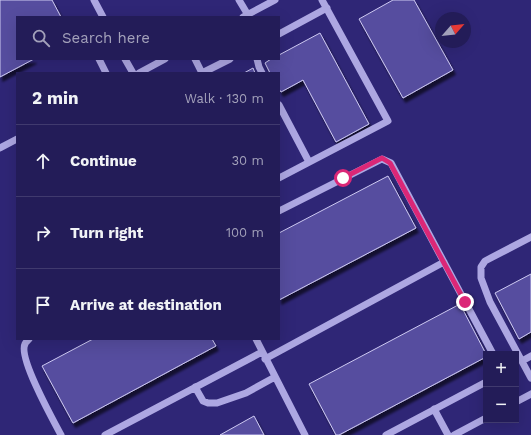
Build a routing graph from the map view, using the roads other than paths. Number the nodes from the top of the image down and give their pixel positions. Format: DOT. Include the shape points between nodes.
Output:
graph roads {
  1 [pos="94,0"];
  2 [pos="239,0"];
  3 [pos="275,0"];
  4 [pos="322,0"];
  5 [pos="327,8"];
  6 [pos="102,16"];
  7 [pos="245,16"];
  8 [pos="280,33"];
  9 [pos="100,60"];
  10 [pos="126,60"];
  11 [pos="163,60"];
  12 [pos="196,60"];
  13 [pos="228,60"];
  14 [pos="257,60"];
  15 [pos="106,72"];
  16 [pos="132,72"];
  17 [pos="141,72"];
  18 [pos="202,72"];
  19 [pos="204,72"];
  20 [pos="262,72"];
  21 [pos="280,107"];
  22 [pos="16,140"];
  23 [pos="0,148"];
  24 [pos="309,162"];
  25 [pos="280,177"];
  26 [pos="280,210"];
  27 [pos="531,237"];
  28 [pos="444,262"];
  29 [pos="28,340"];
  30 [pos="256,340"];
  31 [pos="491,351"];
  32 [pos="264,355"];
  33 [pos="531,356"];
  34 [pos="522,361"];
  35 [pos="275,377"];
  36 [pos="531,378"];
  37 [pos="483,384"];
  38 [pos="195,387"];
  39 [pos="531,394"];
  40 [pos="519,399"];
  41 [pos="434,409"];
  42 [pos="483,420"];
  43 [pos="61,435"];
  44 [pos="104,435"];
  45 [pos="305,435"];
  46 [pos="386,435"];
  47 [pos="448,435"];
  48 [pos="454,435"];
  1 -- 6 [label="street"];
  2 -- 7 [label="street"];
  3 -- 7 [label="street"];
  4 -- 5 [label="street"];
  5 -- 8 [label="street"];
  5 -- 24 [label="street" via="388,121"];
  9 -- 15 [label="street"];
  10 -- 16 [label="street"];
  11 -- 17 [label="street"];
  12 -- 18 [label="street"];
  13 -- 19 [label="street"];
  14 -- 20 [label="street"];
  21 -- 24 [label="street"];
  22 -- 23 [label="street"];
  24 -- 25 [label="street"];
  26 -- 28 [label="street" via="382,158 390,163"];
  27 -- 34 [label="street" via="485,261 481,267 480,278"];
  28 -- 31 [label="street"];
  28 -- 32 [label="street"];
  29 -- 43 [label="street" via="24,350 31,375"];
  30 -- 32 [label="street"];
  32 -- 35 [label="street"];
  32 -- 38 [label="street"];
  33 -- 34 [label="street"];
  34 -- 36 [label="street"];
  35 -- 38 [label="street" via="246,393 217,403 203,401"];
  35 -- 45 [label="street"];
  37 -- 41 [label="street"];
  38 -- 44 [label="street"];
  39 -- 40 [label="street"];
  41 -- 46 [label="street"];
  41 -- 47 [label="street"];
  42 -- 48 [label="street"];
}
